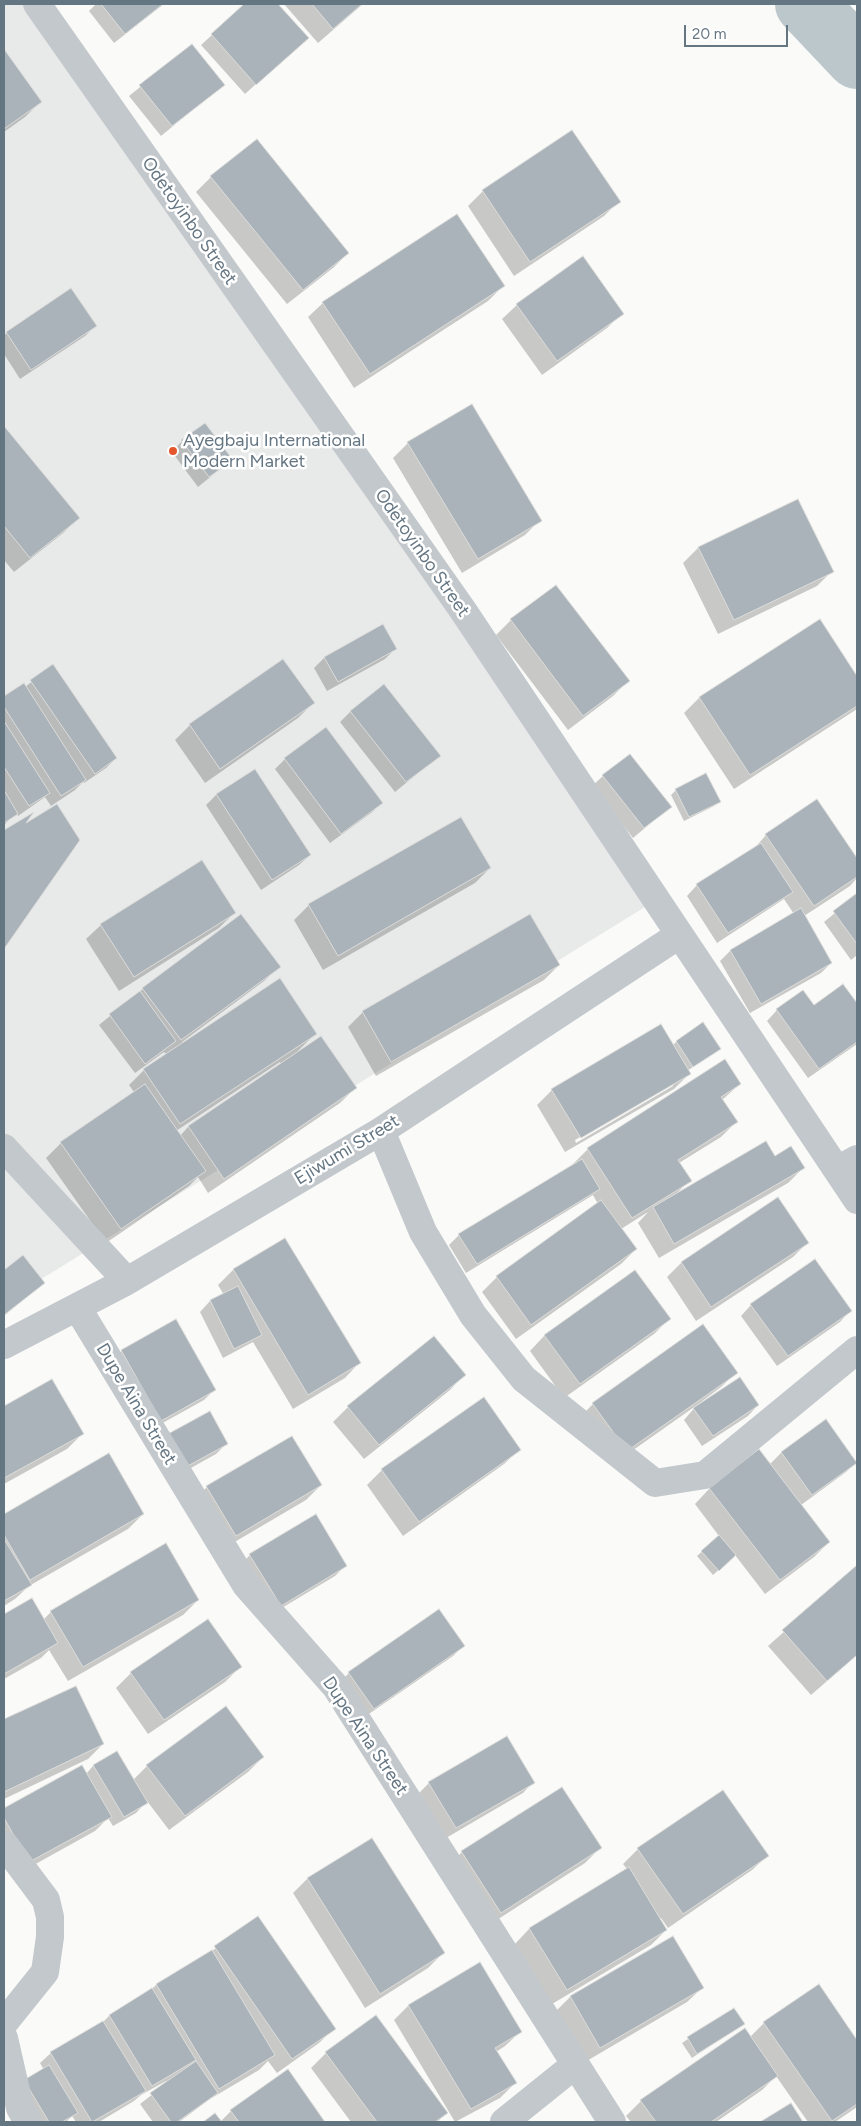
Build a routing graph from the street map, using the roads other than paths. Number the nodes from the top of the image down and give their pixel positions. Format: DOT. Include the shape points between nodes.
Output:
graph roads {
  1 [pos="37,4"];
  2 [pos="679,935"];
  3 [pos="380,1132"];
  4 [pos="4,1148"];
  5 [pos="847,1164"];
  6 [pos="857,1200"];
  7 [pos="127,1281"];
  8 [pos="77,1307"];
  9 [pos="4,1345"];
  10 [pos="857,1350"];
  11 [pos="4,1844"];
  12 [pos="4,2023"];
  13 [pos="4,2038"];
  14 [pos="576,2064"];
  15 [pos="28,2122"];
  16 [pos="504,2122"];
  17 [pos="612,2122"];
  1 -- 2 [label="street, Odetoyinbo Street" via="462,609"];
  2 -- 3 [label="street, Ejiwumi Street"];
  2 -- 5 [label="street, Odetoyinbo Street"];
  3 -- 7 [label="street, Ejiwumi Street"];
  3 -- 10 [label="street" via="423,1232 472,1314 524,1379 655,1484 705,1475"];
  4 -- 7 [label="street"];
  5 -- 6 [label="street, Odetoyinbo Street"];
  7 -- 8 [label="street, Ejiwumi Street"];
  8 -- 9 [label="street, Ejiwumi Street"];
  8 -- 14 [label="street, Dupe Aina Street" via="246,1585 336,1688"];
  11 -- 12 [label="street" via="46,1900 50,1917 45,1972"];
  13 -- 15 [label="street" via="20,2108"];
  14 -- 16 [label="street"];
  14 -- 17 [label="street, Dupe Aina Street"];
}
